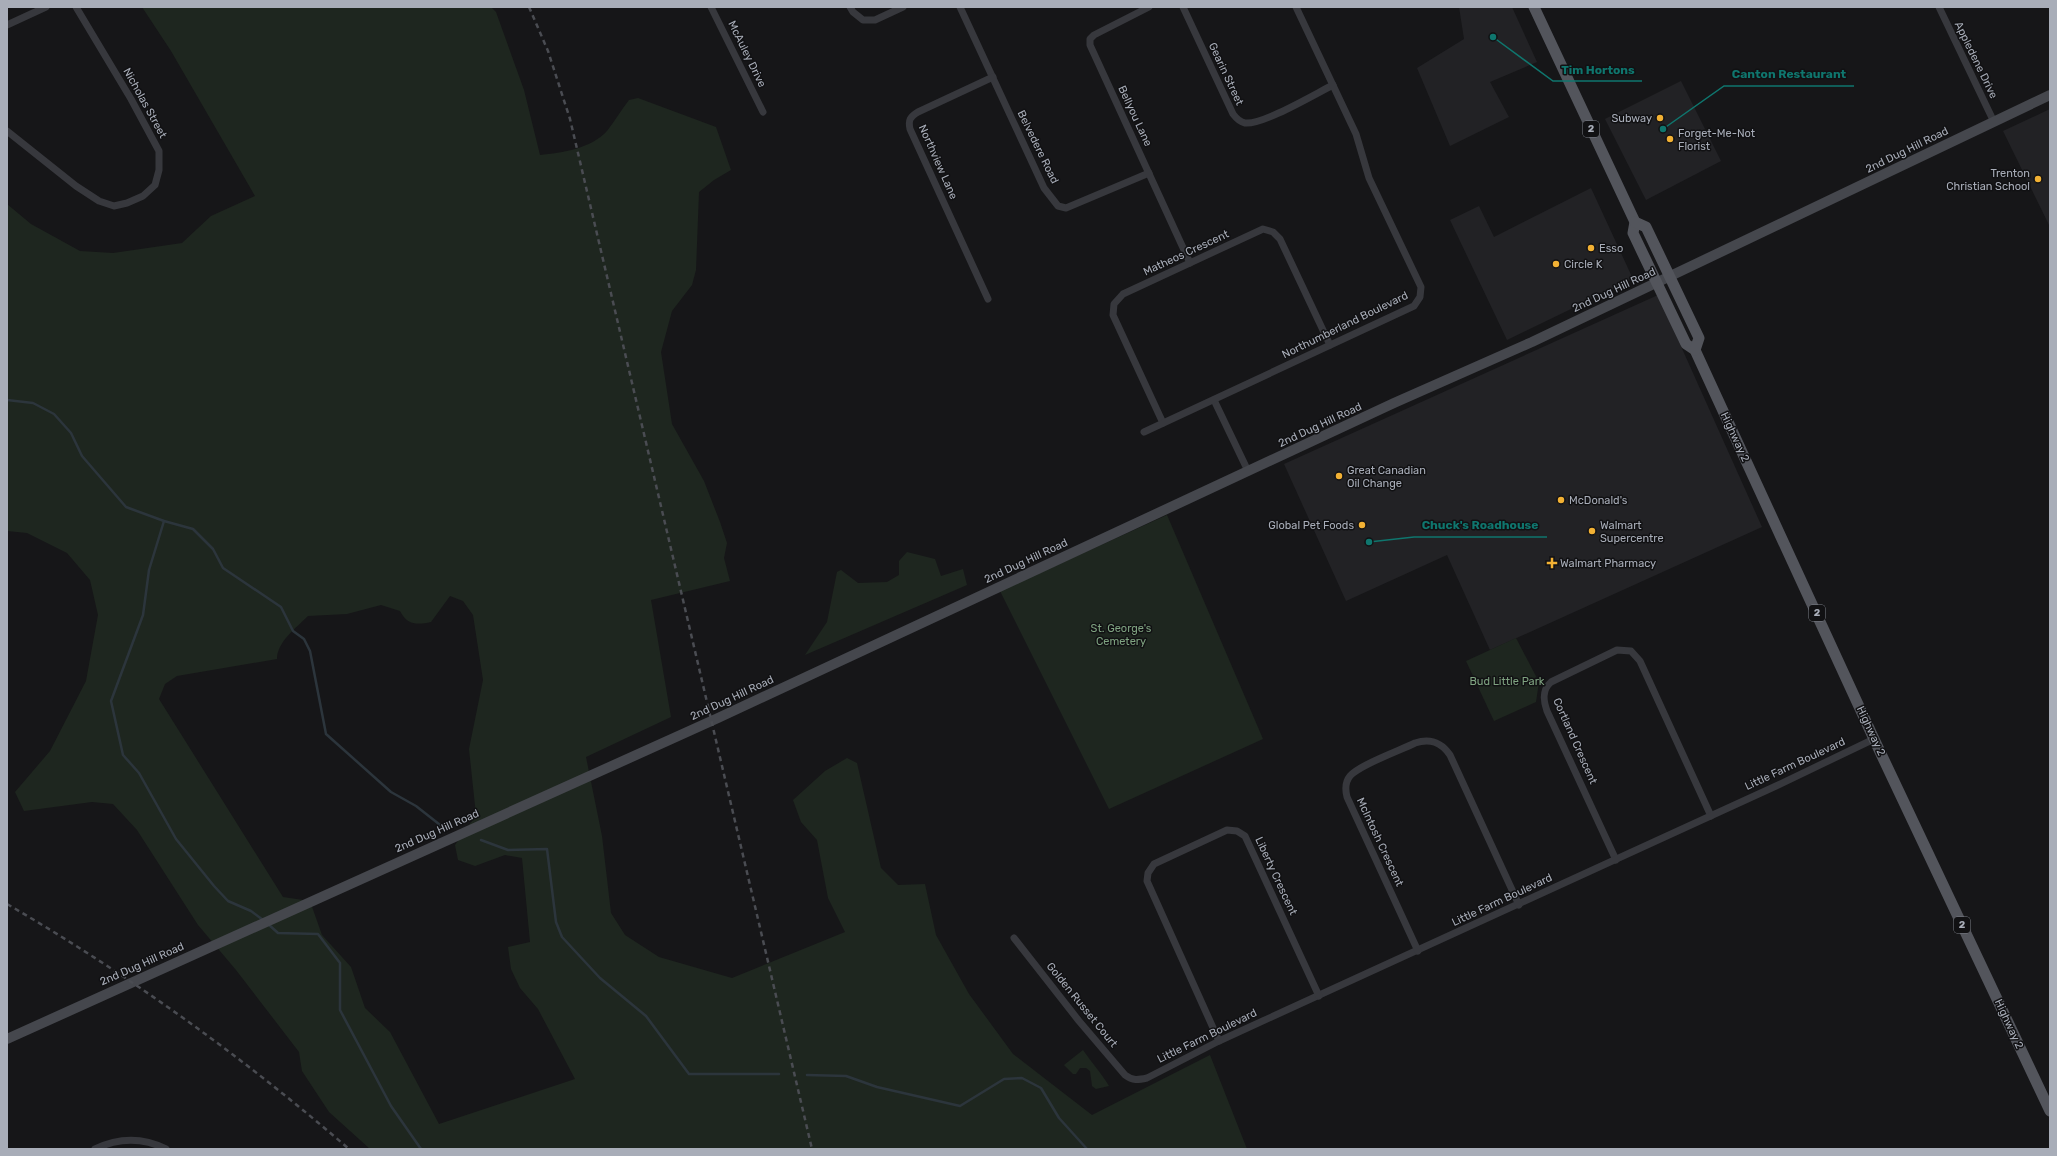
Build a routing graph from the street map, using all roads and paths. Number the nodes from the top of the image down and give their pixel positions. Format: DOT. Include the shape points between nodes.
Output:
graph roads {
  1 [pos="46,7"];
  2 [pos="76,7"];
  3 [pos="711,7"];
  4 [pos="850,7"];
  5 [pos="903,7"];
  6 [pos="960,7"];
  7 [pos="1149,7"];
  8 [pos="1183,7"];
  9 [pos="1296,7"];
  10 [pos="1534,7"];
  11 [pos="1939,7"];
  12 [pos="7,25"];
  13 [pos="993,77"];
  14 [pos="1333,85"];
  15 [pos="2050,95"];
  16 [pos="763,112"];
  17 [pos="1994,122"];
  18 [pos="7,131"];
  19 [pos="1149,173"];
  20 [pos="1635,222"];
  21 [pos="1190,263"];
  22 [pos="1670,277"];
  23 [pos="1657,283"];
  24 [pos="988,299"];
  25 [pos="1330,345"];
  26 [pos="1695,350"];
  27 [pos="1214,400"];
  28 [pos="1163,424"];
  29 [pos="1144,432"];
  30 [pos="1248,471"];
  31 [pos="1874,739"];
  32 [pos="1712,816"];
  33 [pos="1616,860"];
  34 [pos="1519,904"];
  35 [pos="1014,938"];
  36 [pos="1418,951"];
  37 [pos="1319,996"];
  38 [pos="7,1039"];
  39 [pos="1219,1041"];
  40 [pos="1138,1080"];
  41 [pos="2050,1111"];
  42 [pos="95,1149"];
  43 [pos="166,1149"];
  1 -- 12 [label="street"];
  2 -- 18 [label="street, Nicholas Street" via="159,151 159,170 155,185 143,196 127,203 114,206 99,201"];
  3 -- 16 [label="street, McAuley Drive"];
  4 -- 5 [label="street" via="863,20 872,20"];
  6 -- 13 [label="street, Belvedere Road"];
  7 -- 19 [label="street, Bellyou Lane" via="1106,28 1090,39 1090,45"];
  8 -- 14 [label="street, Gearin Street" via="1238,120 1245,123 1262,120"];
  9 -- 14 [label="street, Northumberland Boulevard"];
  10 -- 20 [label="main road, Highway 2 / 2"];
  11 -- 17 [label="street, Appledene Drive"];
  13 -- 19 [label="street, Belvedere Road" via="1044,188 1058,206 1066,208"];
  13 -- 24 [label="street, Northview Lane" via="918,112 908,121"];
  14 -- 25 [label="street, Northumberland Boulevard" via="1356,134 1369,178 1421,287 1420,297 1414,306"];
  15 -- 17 [label="street, 2nd Dug Hill Road"];
  17 -- 22 [label="street, 2nd Dug Hill Road"];
  19 -- 21 [label="street, Bellyou Lane"];
  20 -- 22 [label="main road, Highway 2 / 2" via="1646,227"];
  20 -- 23 [label="main road, Highway 2 / 2" via="1633,233"];
  21 -- 25 [label="street, Matheos Crescent" via="1263,230 1273,232 1280,239"];
  21 -- 28 [label="street, Matheos Crescent" via="1123,294 1114,304 1113,315"];
  22 -- 23 [label="street, 2nd Dug Hill Road"];
  22 -- 26 [label="main road, Highway 2 / 2" via="1699,338"];
  23 -- 26 [label="main road, Highway 2 / 2" via="1686,344"];
  23 -- 30 [label="street, 2nd Dug Hill Road"];
  25 -- 27 [label="street, Northumberland Boulevard"];
  26 -- 31 [label="main road, Highway 2 / 2"];
  27 -- 28 [label="street"];
  27 -- 30 [label="street"];
  28 -- 29 [label="street"];
  30 -- 38 [label="street, 2nd Dug Hill Road" via="718,718"];
  31 -- 32 [label="street, Little Farm Boulevard"];
  31 -- 41 [label="main road, Highway 2 / 2"];
  32 -- 33 [label="street, Little Farm Boulevard"];
  32 -- 33 [label="street, Cortland Crescent" via="1640,661 1631,651 1617,650 1551,682 1544,695 1547,710"];
  33 -- 34 [label="street, Little Farm Boulevard"];
  34 -- 36 [label="street, Little Farm Boulevard"];
  34 -- 36 [label="street, McIntosh Crescent" via="1450,755 1442,746 1431,741 1415,743 1356,770 1347,782 1349,801"];
  35 -- 40 [label="street, Golden Russet Court" via="1125,1075"];
  36 -- 37 [label="street, Little Farm Boulevard"];
  37 -- 39 [label="street, Little Farm Boulevard"];
  37 -- 39 [label="street, Liberty Crescent" via="1245,836 1237,830 1227,830 1154,864 1148,872 1147,882"];
  39 -- 40 [label="street, Little Farm Boulevard" via="1147,1078"];
  42 -- 43 [label="street" via="132,1139"];
}
